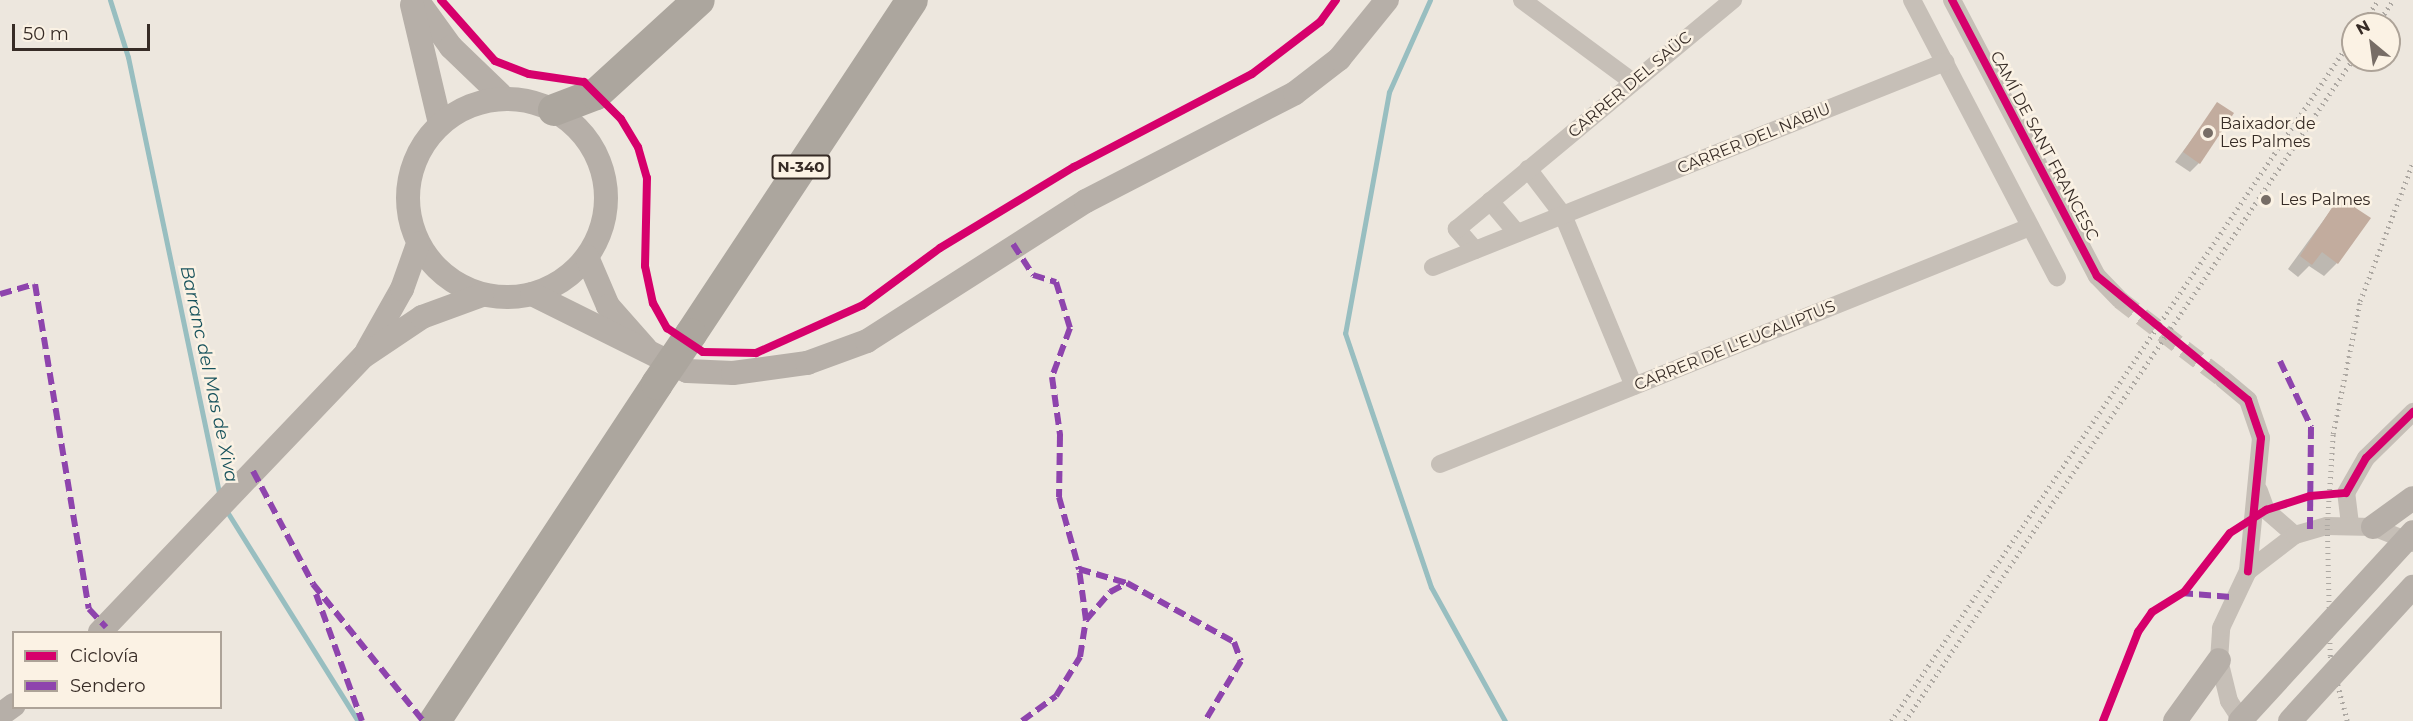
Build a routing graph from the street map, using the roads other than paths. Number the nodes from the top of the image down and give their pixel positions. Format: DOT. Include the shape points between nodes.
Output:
graph roads {
  1 [pos="410,0"];
  2 [pos="417,0"];
  3 [pos="699,0"];
  4 [pos="912,0"];
  5 [pos="1387,0"];
  6 [pos="1522,0"];
  7 [pos="1732,0"];
  8 [pos="1912,0"];
  9 [pos="1952,0"];
  10 [pos="1945,62"];
  11 [pos="1633,82"];
  12 [pos="504,98"];
  13 [pos="554,110"];
  14 [pos="440,123"];
  15 [pos="1528,169"];
  16 [pos="1490,201"];
  17 [pos="1563,215"];
  18 [pos="2030,227"];
  19 [pos="1516,233"];
  20 [pos="418,244"];
  21 [pos="1475,250"];
  22 [pos="587,257"];
  23 [pos="1433,267"];
  24 [pos="2057,277"];
  25 [pos="532,294"];
  26 [pos="482,295"];
  27 [pos="2120,300"];
  28 [pos="364,356"];
  29 [pos="656,372"];
  30 [pos="2223,379"];
  31 [pos="1634,387"];
  32 [pos="2413,412"];
  33 [pos="1440,464"];
  34 [pos="2259,491"];
  35 [pos="2413,498"];
  36 [pos="2361,525"];
  37 [pos="2413,532"];
  38 [pos="2295,535"];
  39 [pos="2413,543"];
  40 [pos="2248,571"];
  41 [pos="2413,587"];
  42 [pos="102,631"];
  43 [pos="2219,660"];
  44 [pos="436,720"];
  45 [pos="2175,721"];
  46 [pos="2241,721"];
  47 [pos="2290,721"];
  1 -- 14 [label="main road" via="427,52"];
  2 -- 12 [label="main road" via="451,47"];
  3 -- 13 [label="highway" via="596,94"];
  4 -- 29 [label="highway, N-340, bridge" via="691,334"];
  5 -- 29 [label="main road" via="1339,59 1295,93 1086,201 867,341 807,363 733,373"];
  6 -- 11 [label="street"];
  7 -- 11 [label="street, CARRER DEL SAÜC"];
  8 -- 10 [label="street"];
  9 -- 27 [label="street, CAMÍ DE SANT FRANCESC" via="2097,276"];
  10 -- 17 [label="street, CARRER DEL NABIU"];
  10 -- 18 [label="street"];
  11 -- 15 [label="street, CARRER DEL SAÜC"];
  12 -- 13 [label="main road"];
  12 -- 14 [label="main road" via="459,110"];
  13 -- 22 [label="main road" via="581,131 599,159 607,193 602,227"];
  14 -- 20 [label="main road" via="419,149 408,180 408,213"];
  15 -- 16 [label="street, CARRER DEL SAÜC"];
  15 -- 17 [label="street"];
  16 -- 19 [label="street"];
  16 -- 21 [label="street, CARRER DEL SAÜC" via="1457,229"];
  17 -- 19 [label="street, CARRER DEL NABIU"];
  17 -- 31 [label="street"];
  18 -- 24 [label="street"];
  18 -- 31 [label="street, CARRER DE L'EUCALIPTUS"];
  19 -- 21 [label="street, CARRER DEL NABIU"];
  20 -- 26 [label="main road" via="442,273"];
  20 -- 28 [label="main road" via="402,289"];
  21 -- 23 [label="street, CARRER DEL NABIU"];
  22 -- 25 [label="main road" via="563,280"];
  22 -- 29 [label="main road" via="608,306"];
  25 -- 26 [label="main road"];
  25 -- 29 [label="main road"];
  26 -- 28 [label="main road" via="422,317"];
  28 -- 42 [label="main road"];
  29 -- 44 [label="highway, N-340"];
  30 -- 34 [label="street" via="2248,400 2261,438"];
  31 -- 33 [label="street, CARRER DE L'EUCALIPTUS"];
  32 -- 36 [label="street" via="2366,458 2346,493"];
  34 -- 38 [label="street" via="2266,510"];
  34 -- 40 [label="street" via="2250,519"];
  35 -- 36 [label="main road"];
  36 -- 38 [label="street"];
  36 -- 39 [label="street"];
  37 -- 46 [label="main road, bridge"];
  38 -- 40 [label="street"];
  40 -- 43 [label="street" via="2224,618"];
  41 -- 47 [label="main road, bridge"];
  43 -- 45 [label="main road"];
  43 -- 46 [label="street" via="2229,701"];
}
